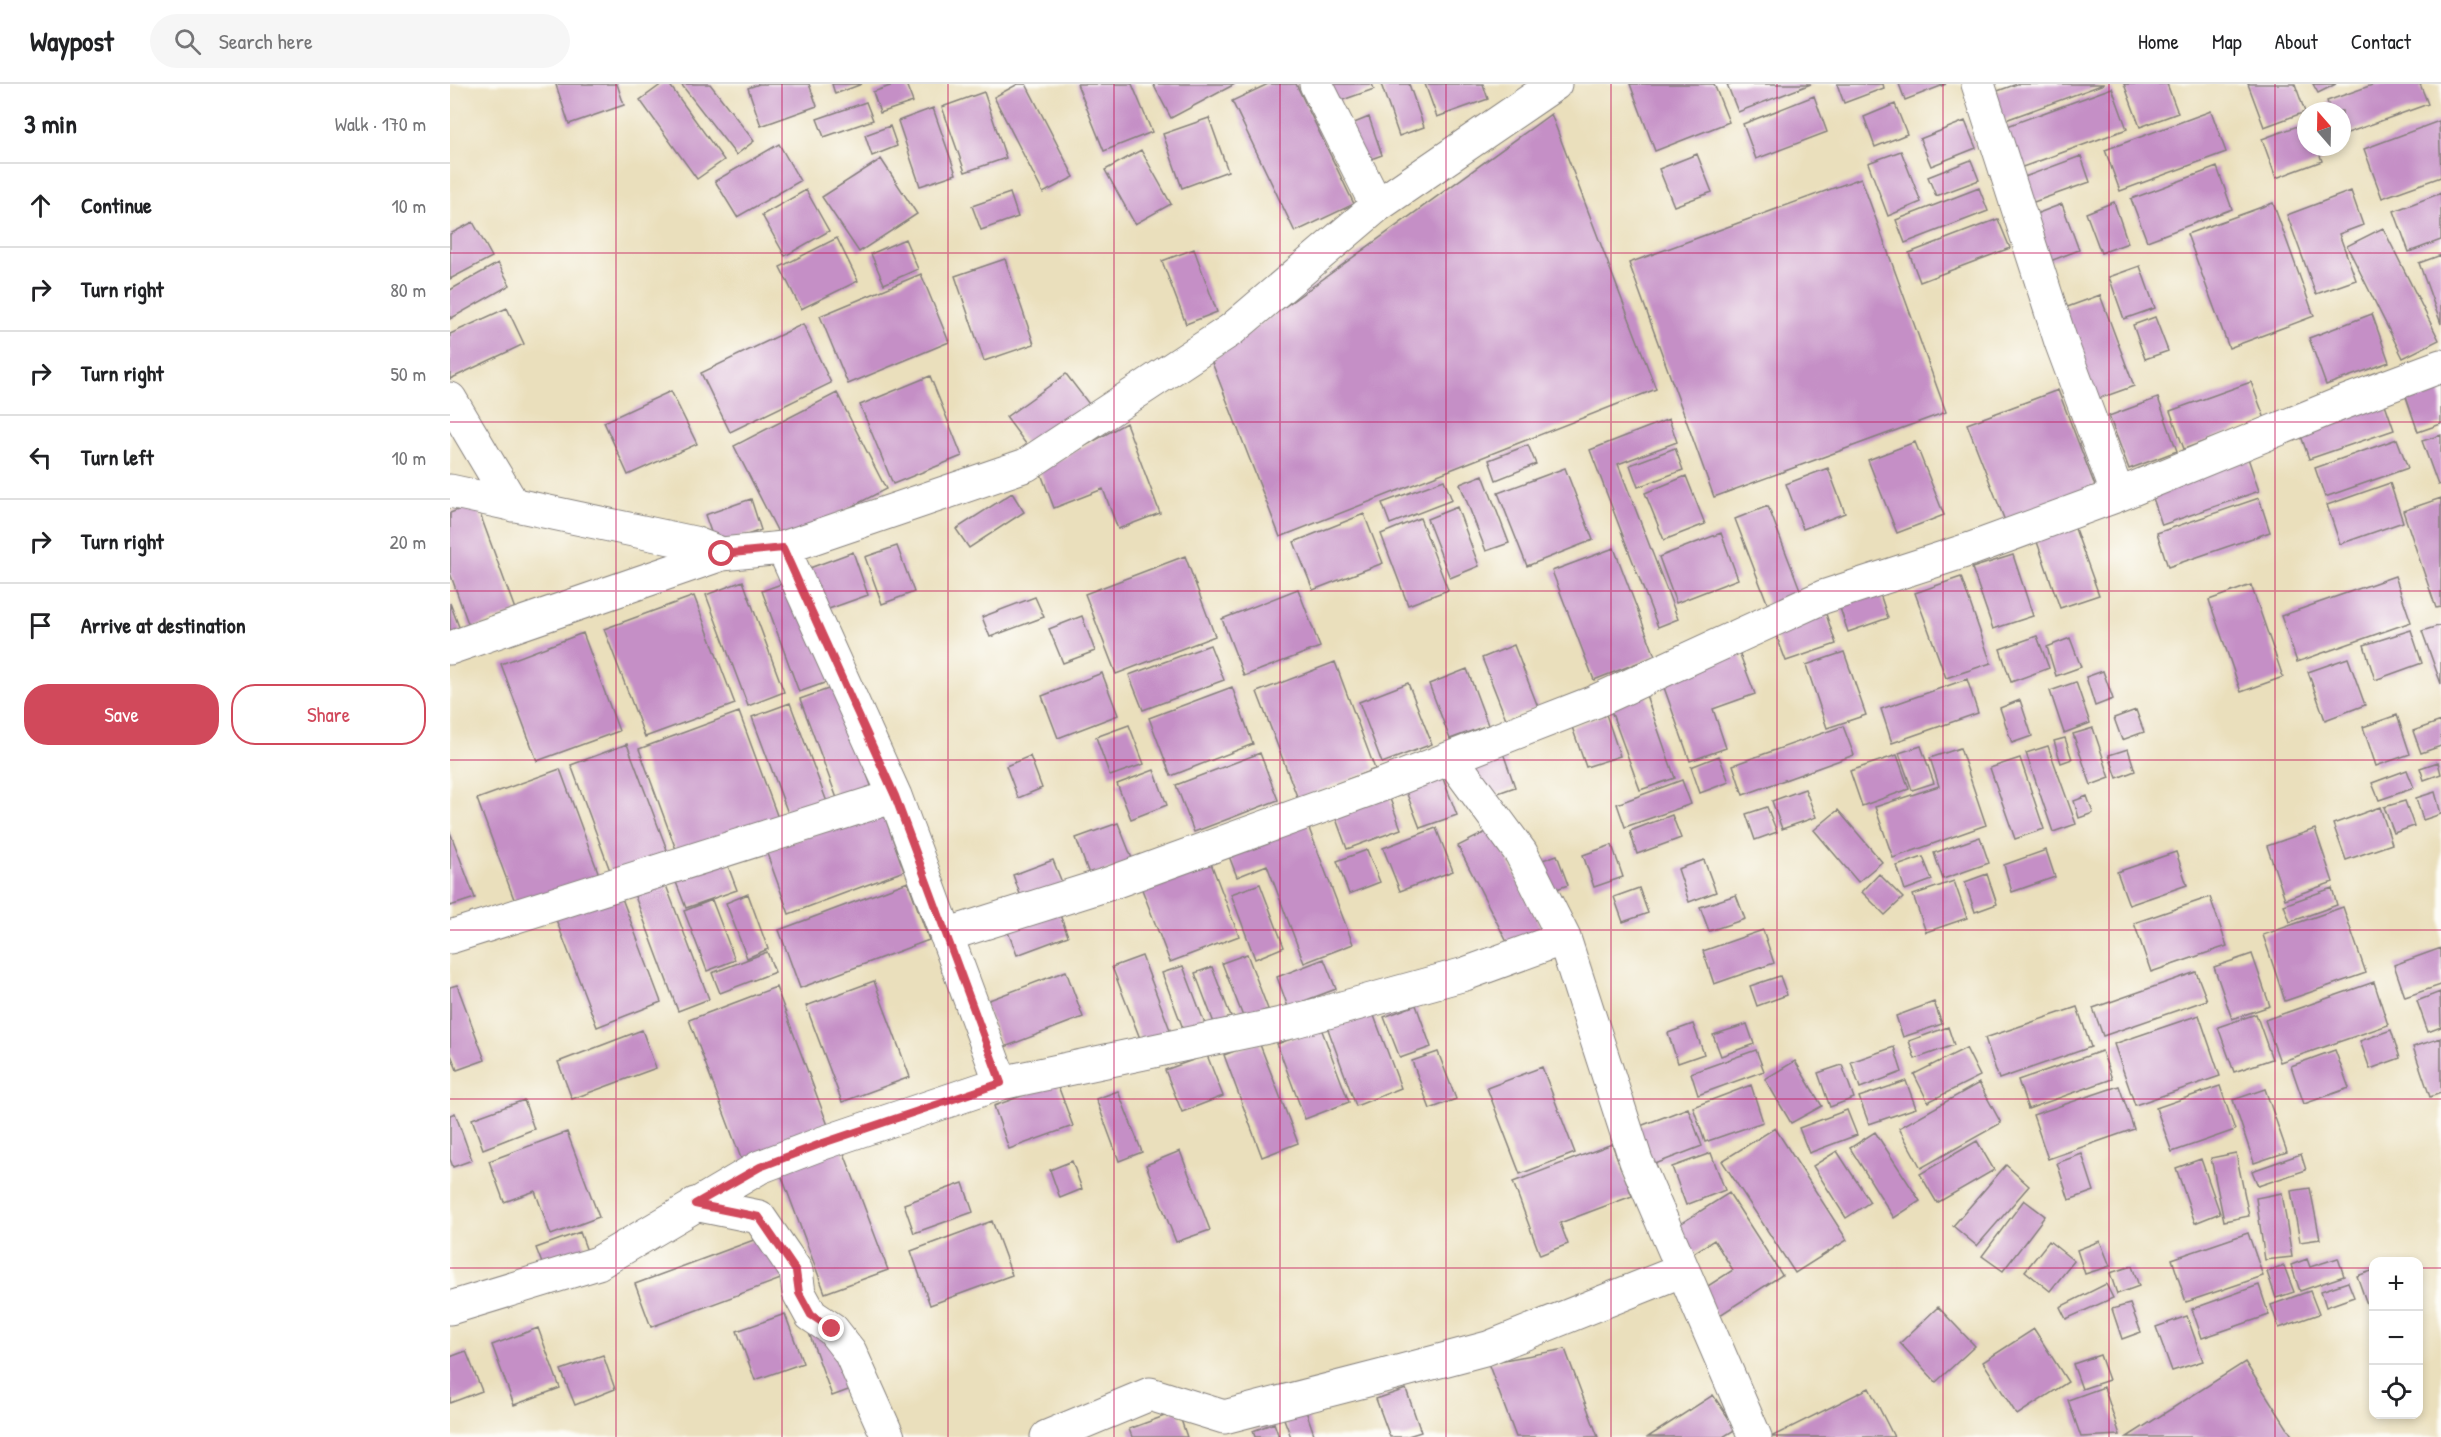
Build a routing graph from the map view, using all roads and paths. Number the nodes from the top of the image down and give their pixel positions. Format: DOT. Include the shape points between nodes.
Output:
graph roads {
  1 [pos="1316,84"];
  2 [pos="1555,84"];
  3 [pos="1978,84"];
  4 [pos="1377,206"];
  5 [pos="2441,366"];
  6 [pos="450,399"];
  7 [pos="450,491"];
  8 [pos="2118,495"];
  9 [pos="513,505"];
  10 [pos="783,548"];
  11 [pos="722,554"];
  12 [pos="450,648"];
  13 [pos="1450,758"];
  14 [pos="895,796"];
  15 [pos="946,934"];
  16 [pos="450,937"];
  17 [pos="1564,938"];
  18 [pos="1001,1083"];
  19 [pos="695,1204"];
  20 [pos="1683,1270"];
  21 [pos="450,1308"];
  22 [pos="888,1437"];
  23 [pos="1047,1437"];
  24 [pos="1755,1437"];
  1 -- 4 [label="street"];
  2 -- 4 [label="street"];
  3 -- 8 [label="street" via="2061,342"];
  4 -- 10 [label="street" via="1231,330 1026,465"];
  5 -- 8 [label="street"];
  6 -- 9 [label="street"];
  7 -- 9 [label="street"];
  8 -- 13 [label="street" via="1823,597 1594,702"];
  9 -- 11 [label="street" via="694,543"];
  10 -- 11 [label="street"];
  10 -- 14 [label="street"];
  11 -- 12 [label="street"];
  13 -- 15 [label="street" via="1108,884"];
  13 -- 17 [label="street" via="1521,853"];
  14 -- 15 [label="street"];
  14 -- 16 [label="street"];
  15 -- 18 [label="street"];
  17 -- 18 [label="street" via="1465,974 1291,1022"];
  17 -- 20 [label="street" via="1636,1161"];
  18 -- 19 [label="street" via="760,1167"];
  19 -- 21 [label="street" via="598,1263"];
  19 -- 22 [label="street" via="759,1217 796,1271 799,1293 811,1315 832,1329 850,1352"];
  20 -- 23 [label="street" via="1488,1348 1383,1376 1224,1417 1150,1394"];
  20 -- 24 [label="street"];
}
